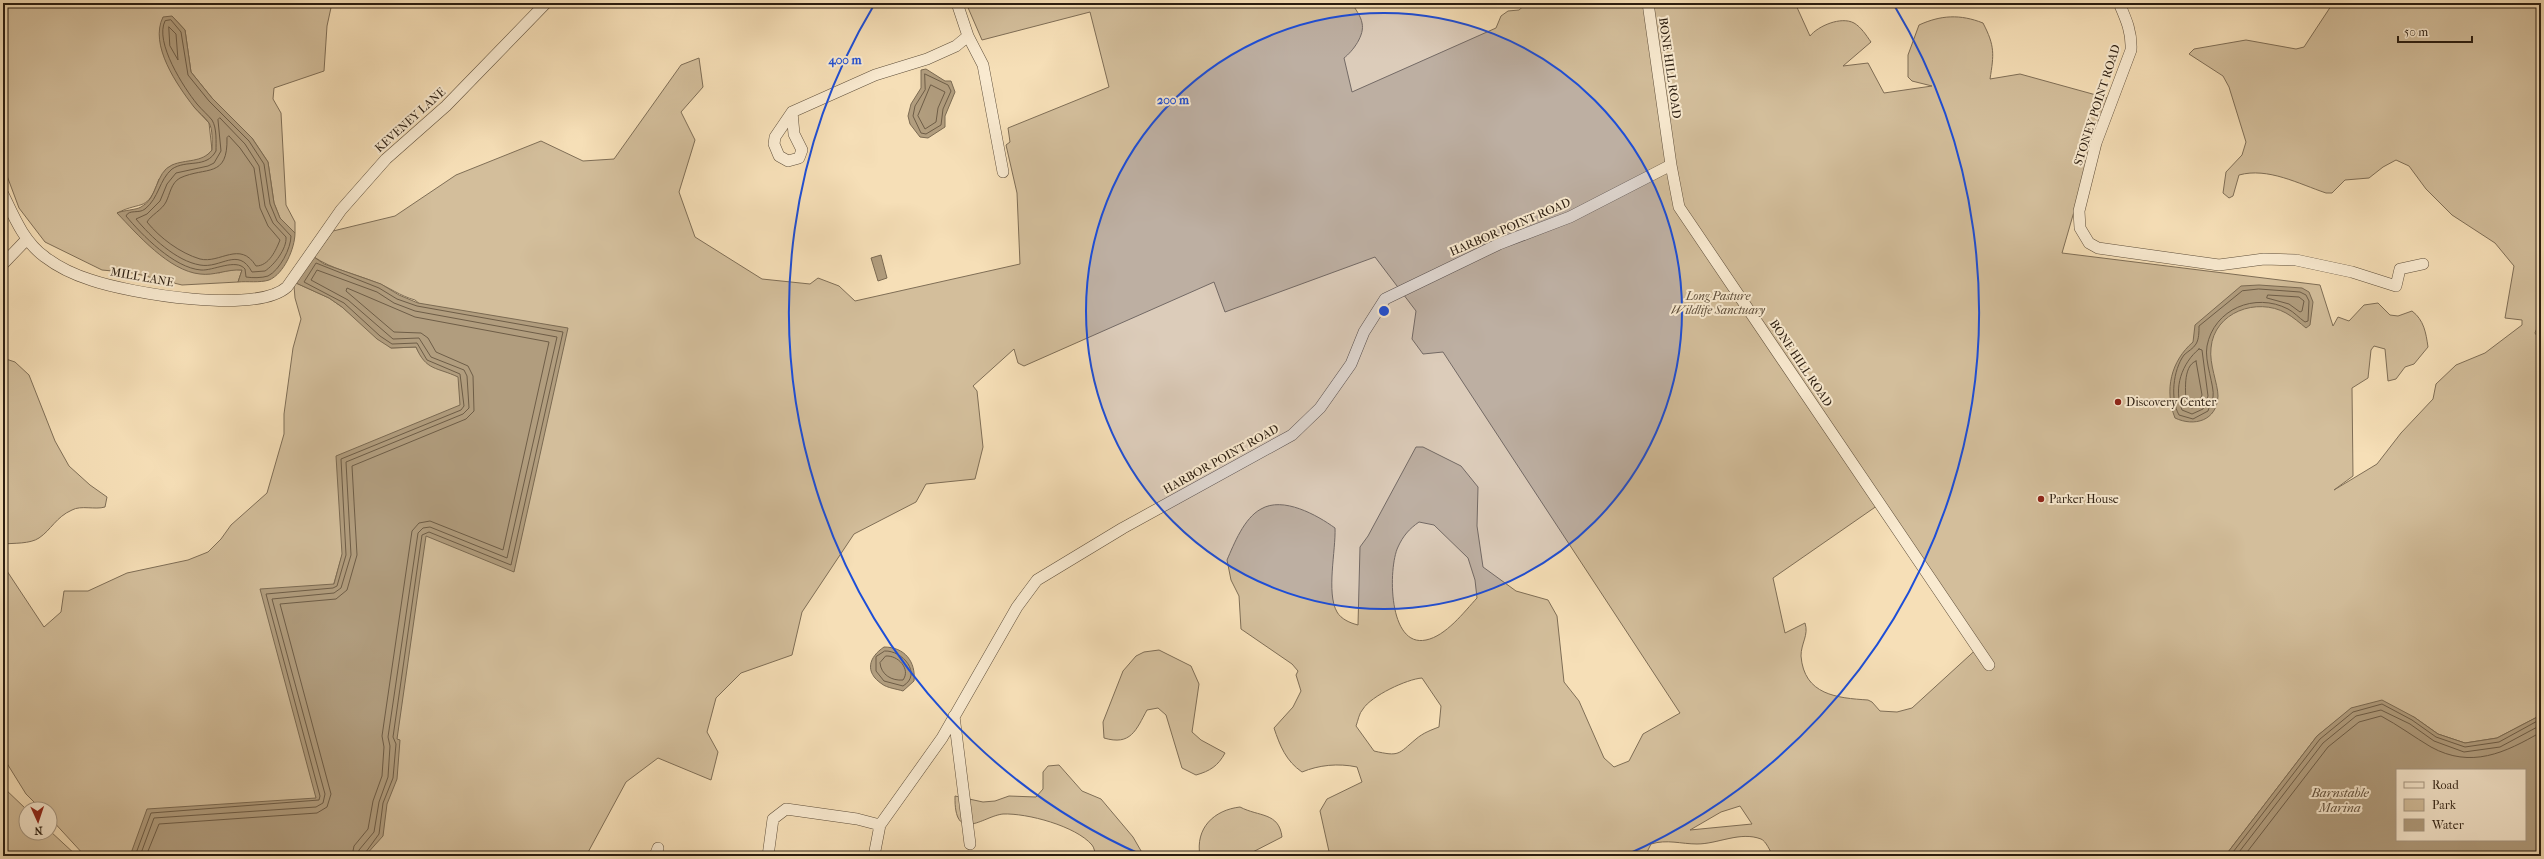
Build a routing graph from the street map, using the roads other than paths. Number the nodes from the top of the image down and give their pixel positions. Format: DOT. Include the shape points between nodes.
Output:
graph roads {
  1 [pos="546,3"];
  2 [pos="957,3"];
  3 [pos="1648,3"];
  4 [pos="2119,3"];
  5 [pos="968,36"];
  6 [pos="792,112"];
  7 [pos="1671,165"];
  8 [pos="1003,172"];
  9 [pos="3,194"];
  10 [pos="27,239"];
  11 [pos="3,264"];
  12 [pos="2423,264"];
  13 [pos="302,266"];
  14 [pos="1989,665"];
  15 [pos="954,716"];
  16 [pos="880,825"];
  17 [pos="970,844"];
  18 [pos="768,856"];
  19 [pos="874,856"];
  1 -- 13 [label="street, KEVENEY LANE" via="446,106 386,159 341,210"];
  2 -- 5 [label="street"];
  3 -- 7 [label="street, BONE HILL ROAD"];
  4 -- 12 [label="street, STONEY POINT ROAD" via="2132,38 2096,143 2079,211 2080,228 2089,243 2098,248 2219,265 2264,258 2296,260 2344,270 2396,286 2400,269"];
  5 -- 6 [label="street" via="962,42 940,53 875,75"];
  5 -- 8 [label="street" via="983,65"];
  7 -- 14 [label="street, BONE HILL ROAD" via="1679,207"];
  7 -- 15 [label="street, HARBOR POINT ROAD" via="1570,217 1499,244 1385,299 1364,332 1351,364 1320,408 1292,435 1123,528 1037,580 1017,606"];
  9 -- 10 [label="street, MILL LANE"];
  10 -- 11 [label="street"];
  10 -- 13 [label="street, MILL LANE" via="45,257 92,280 131,290 233,302 275,296 287,287"];
  15 -- 16 [label="street, HARBOR POINT ROAD" via="920,770"];
  15 -- 17 [label="street"];
  16 -- 18 [label="street" via="786,809 773,819"];
  16 -- 19 [label="street"];
}
